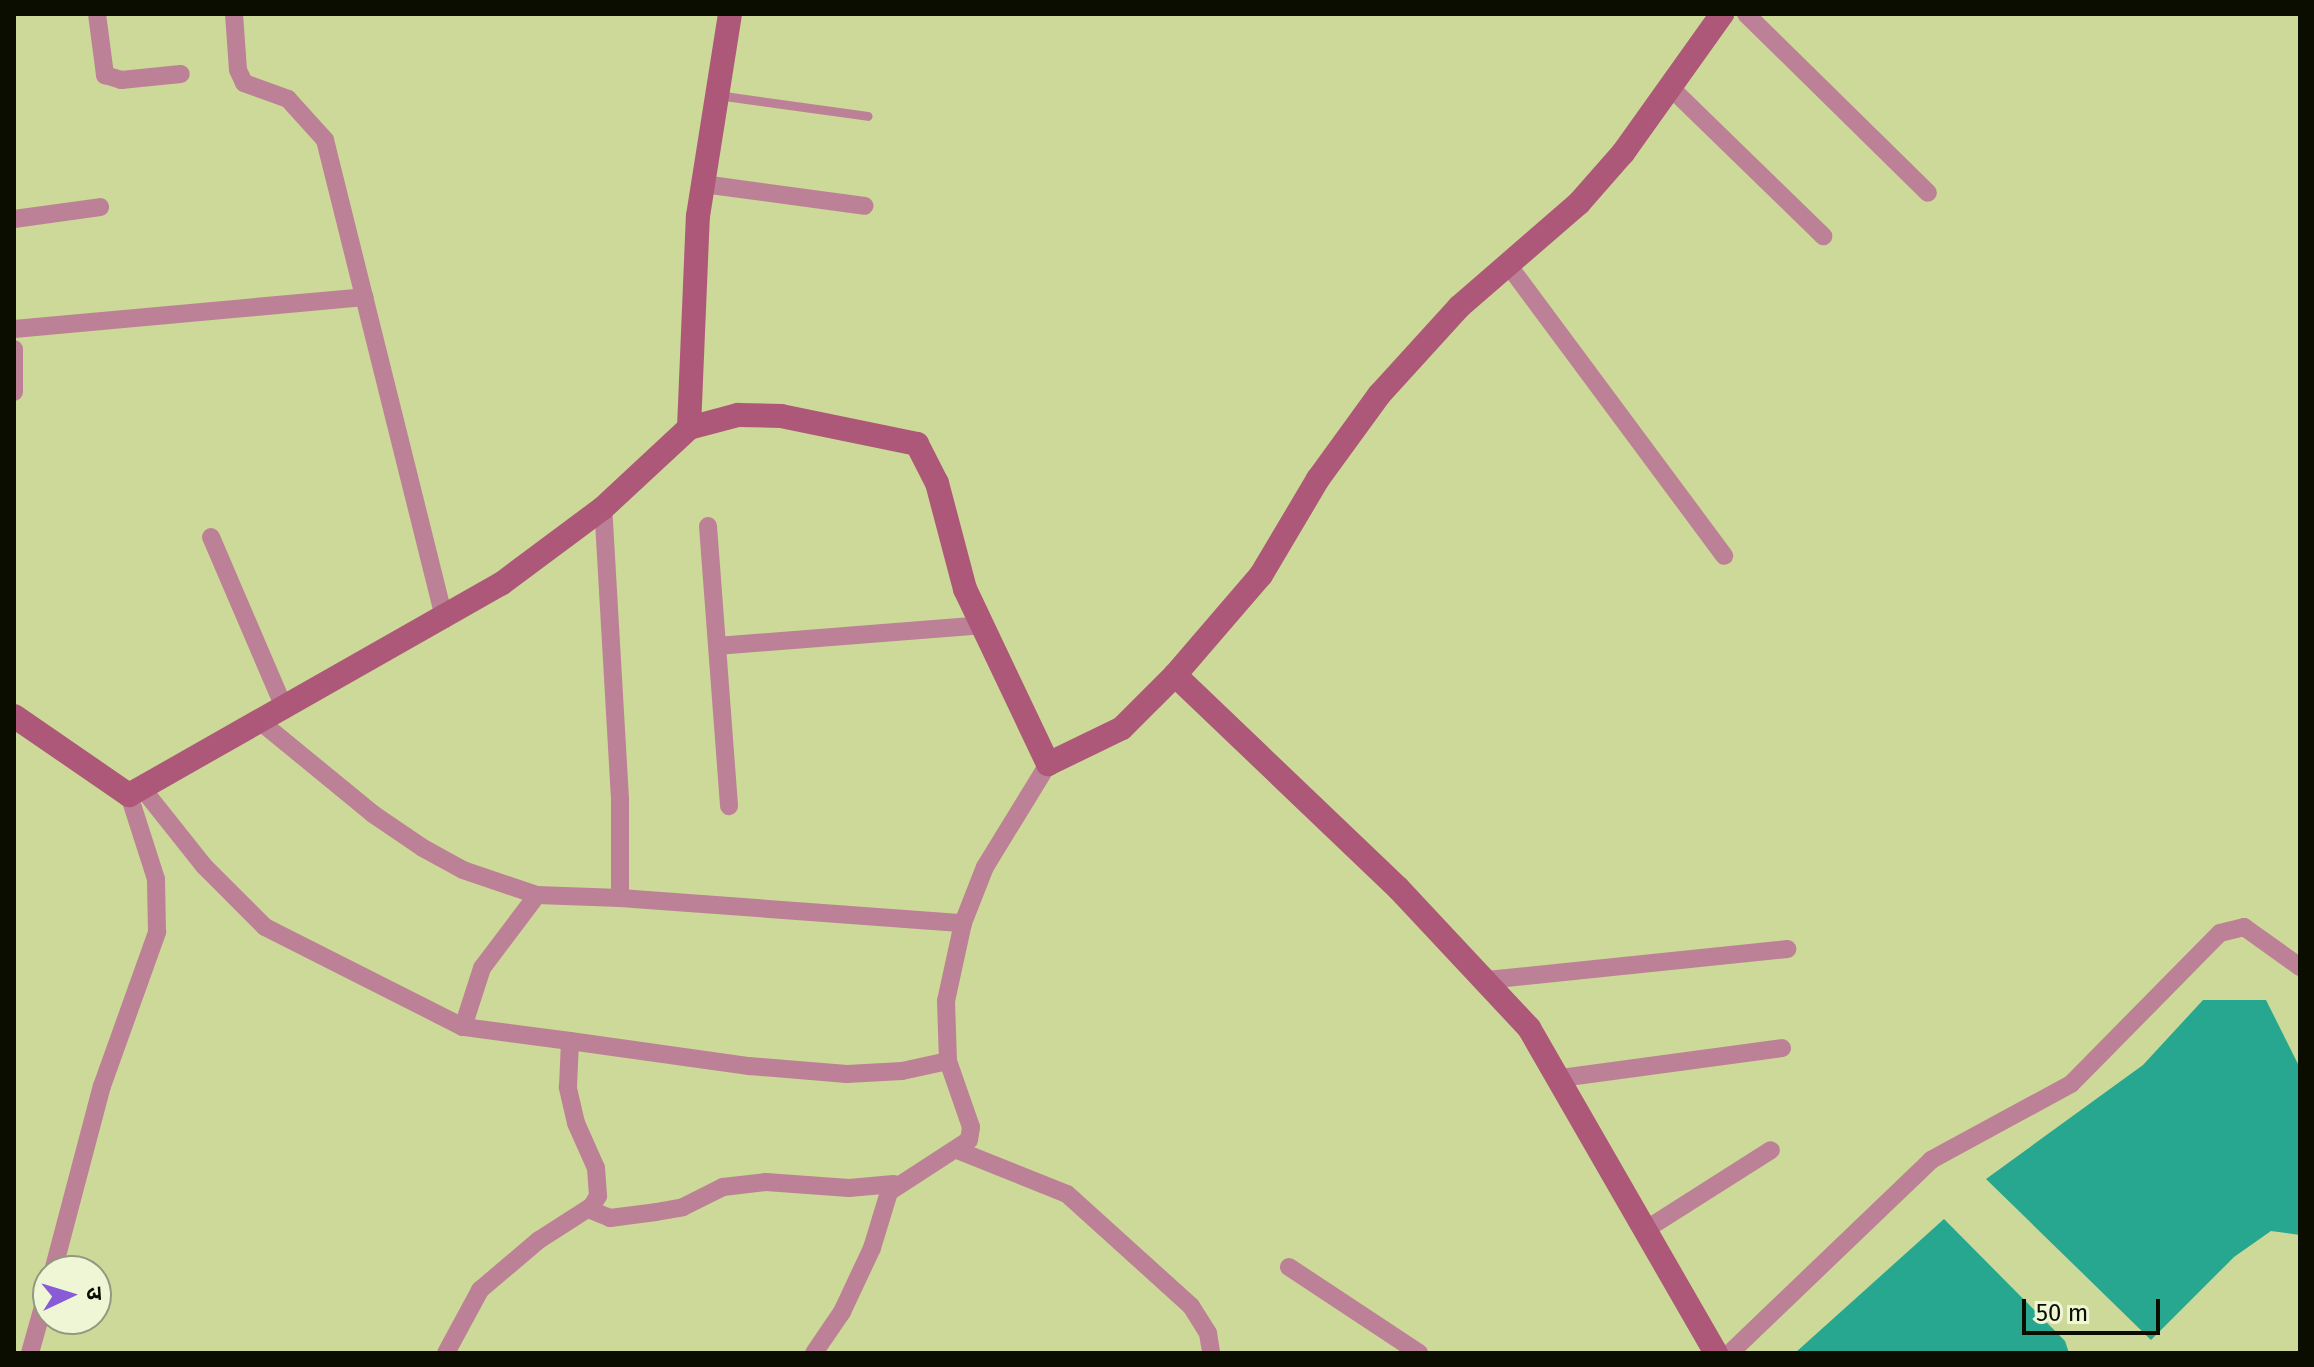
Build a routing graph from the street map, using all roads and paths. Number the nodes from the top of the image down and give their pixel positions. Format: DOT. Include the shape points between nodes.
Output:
graph roads {
  1 [pos="97,14"];
  2 [pos="234,14"];
  3 [pos="730,14"];
  4 [pos="1722,14"];
  5 [pos="1746,14"];
  6 [pos="181,74"];
  7 [pos="1670,87"];
  8 [pos="716,94"];
  9 [pos="868,116"];
  10 [pos="703,184"];
  11 [pos="1928,193"];
  12 [pos="865,206"];
  13 [pos="100,207"];
  14 [pos="14,219"];
  15 [pos="1823,236"];
  16 [pos="1509,266"];
  17 [pos="365,297"];
  18 [pos="14,329"];
  19 [pos="14,349"];
  20 [pos="14,392"];
  21 [pos="689,428"];
  22 [pos="603,508"];
  23 [pos="708,526"];
  24 [pos="211,537"];
  25 [pos="1724,556"];
  26 [pos="444,619"];
  27 [pos="981,625"];
  28 [pos="717,646"];
  29 [pos="1175,675"];
  30 [pos="285,710"];
  31 [pos="14,716"];
  32 [pos="262,723"];
  33 [pos="1048,764"];
  34 [pos="136,792"];
  35 [pos="729,806"];
  36 [pos="537,895"];
  37 [pos="620,898"];
  38 [pos="963,923"];
  39 [pos="1787,949"];
  40 [pos="2300,967"];
  41 [pos="1487,980"];
  42 [pos="463,1027"];
  43 [pos="570,1041"];
  44 [pos="1782,1048"];
  45 [pos="948,1061"];
  46 [pos="1561,1078"];
  47 [pos="957,1150"];
  48 [pos="1771,1150"];
  49 [pos="894,1184"];
  50 [pos="588,1209"];
  51 [pos="1645,1230"];
  52 [pos="57,1255"];
  53 [pos="1289,1267"];
  54 [pos="446,1353"];
  55 [pos="814,1353"];
  56 [pos="1211,1353"];
  57 [pos="1419,1353"];
  58 [pos="1716,1353"];
  59 [pos="1730,1353"];
  1 -- 6 [label="street" via="105,75 121,80"];
  2 -- 17 [label="street" via="238,70 244,83 288,99 325,140"];
  3 -- 8 [label="street"];
  4 -- 7 [label="street"];
  5 -- 11 [label="street"];
  7 -- 15 [label="street"];
  7 -- 16 [label="street" via="1595,185"];
  8 -- 9 [label="lane"];
  8 -- 10 [label="street"];
  10 -- 12 [label="street"];
  10 -- 21 [label="street" via="692,282"];
  13 -- 14 [label="street"];
  16 -- 25 [label="street"];
  16 -- 29 [label="street" via="1459,307 1379,395 1318,479 1261,575"];
  17 -- 18 [label="street"];
  17 -- 26 [label="street"];
  19 -- 20 [label="street"];
  21 -- 22 [label="street"];
  21 -- 27 [label="street" via="738,415 781,416 917,444 937,483 950,544"];
  22 -- 26 [label="street"];
  22 -- 37 [label="street" via="620,799"];
  23 -- 28 [label="street"];
  24 -- 30 [label="street"];
  26 -- 30 [label="street"];
  27 -- 28 [label="street"];
  27 -- 33 [label="street"];
  28 -- 35 [label="street"];
  29 -- 33 [label="street" via="1122,728"];
  29 -- 41 [label="street"];
  30 -- 32 [label="street"];
  31 -- 34 [label="street"];
  32 -- 34 [label="street"];
  32 -- 36 [label="street" via="423,848 463,870"];
  33 -- 38 [label="street" via="985,867"];
  34 -- 42 [label="street" via="265,927"];
  34 -- 52 [label="street" via="156,879 157,932 102,1086"];
  36 -- 37 [label="street"];
  36 -- 42 [label="street" via="482,968"];
  37 -- 38 [label="street"];
  38 -- 45 [label="street" via="946,1001"];
  39 -- 41 [label="street"];
  40 -- 59 [label="street" via="2244,927 2220,933 2071,1084 1931,1160"];
  41 -- 46 [label="street" via="1529,1028"];
  42 -- 43 [label="street"];
  43 -- 45 [label="street" via="847,1074 902,1071"];
  43 -- 50 [label="street" via="573,1113 598,1179 596,1202"];
  44 -- 46 [label="street"];
  45 -- 47 [label="street" via="971,1127 969,1140"];
  46 -- 51 [label="street"];
  47 -- 49 [label="street"];
  47 -- 56 [label="street" via="1067,1194 1191,1306 1208,1333"];
  48 -- 51 [label="street"];
  49 -- 50 [label="street" via="849,1188 766,1182 723,1187 683,1207 656,1212 610,1218"];
  49 -- 55 [label="street" via="842,1312"];
  50 -- 54 [label="street" via="520,1254 480,1290"];
  51 -- 58 [label="street"];
  53 -- 57 [label="street"];
}
